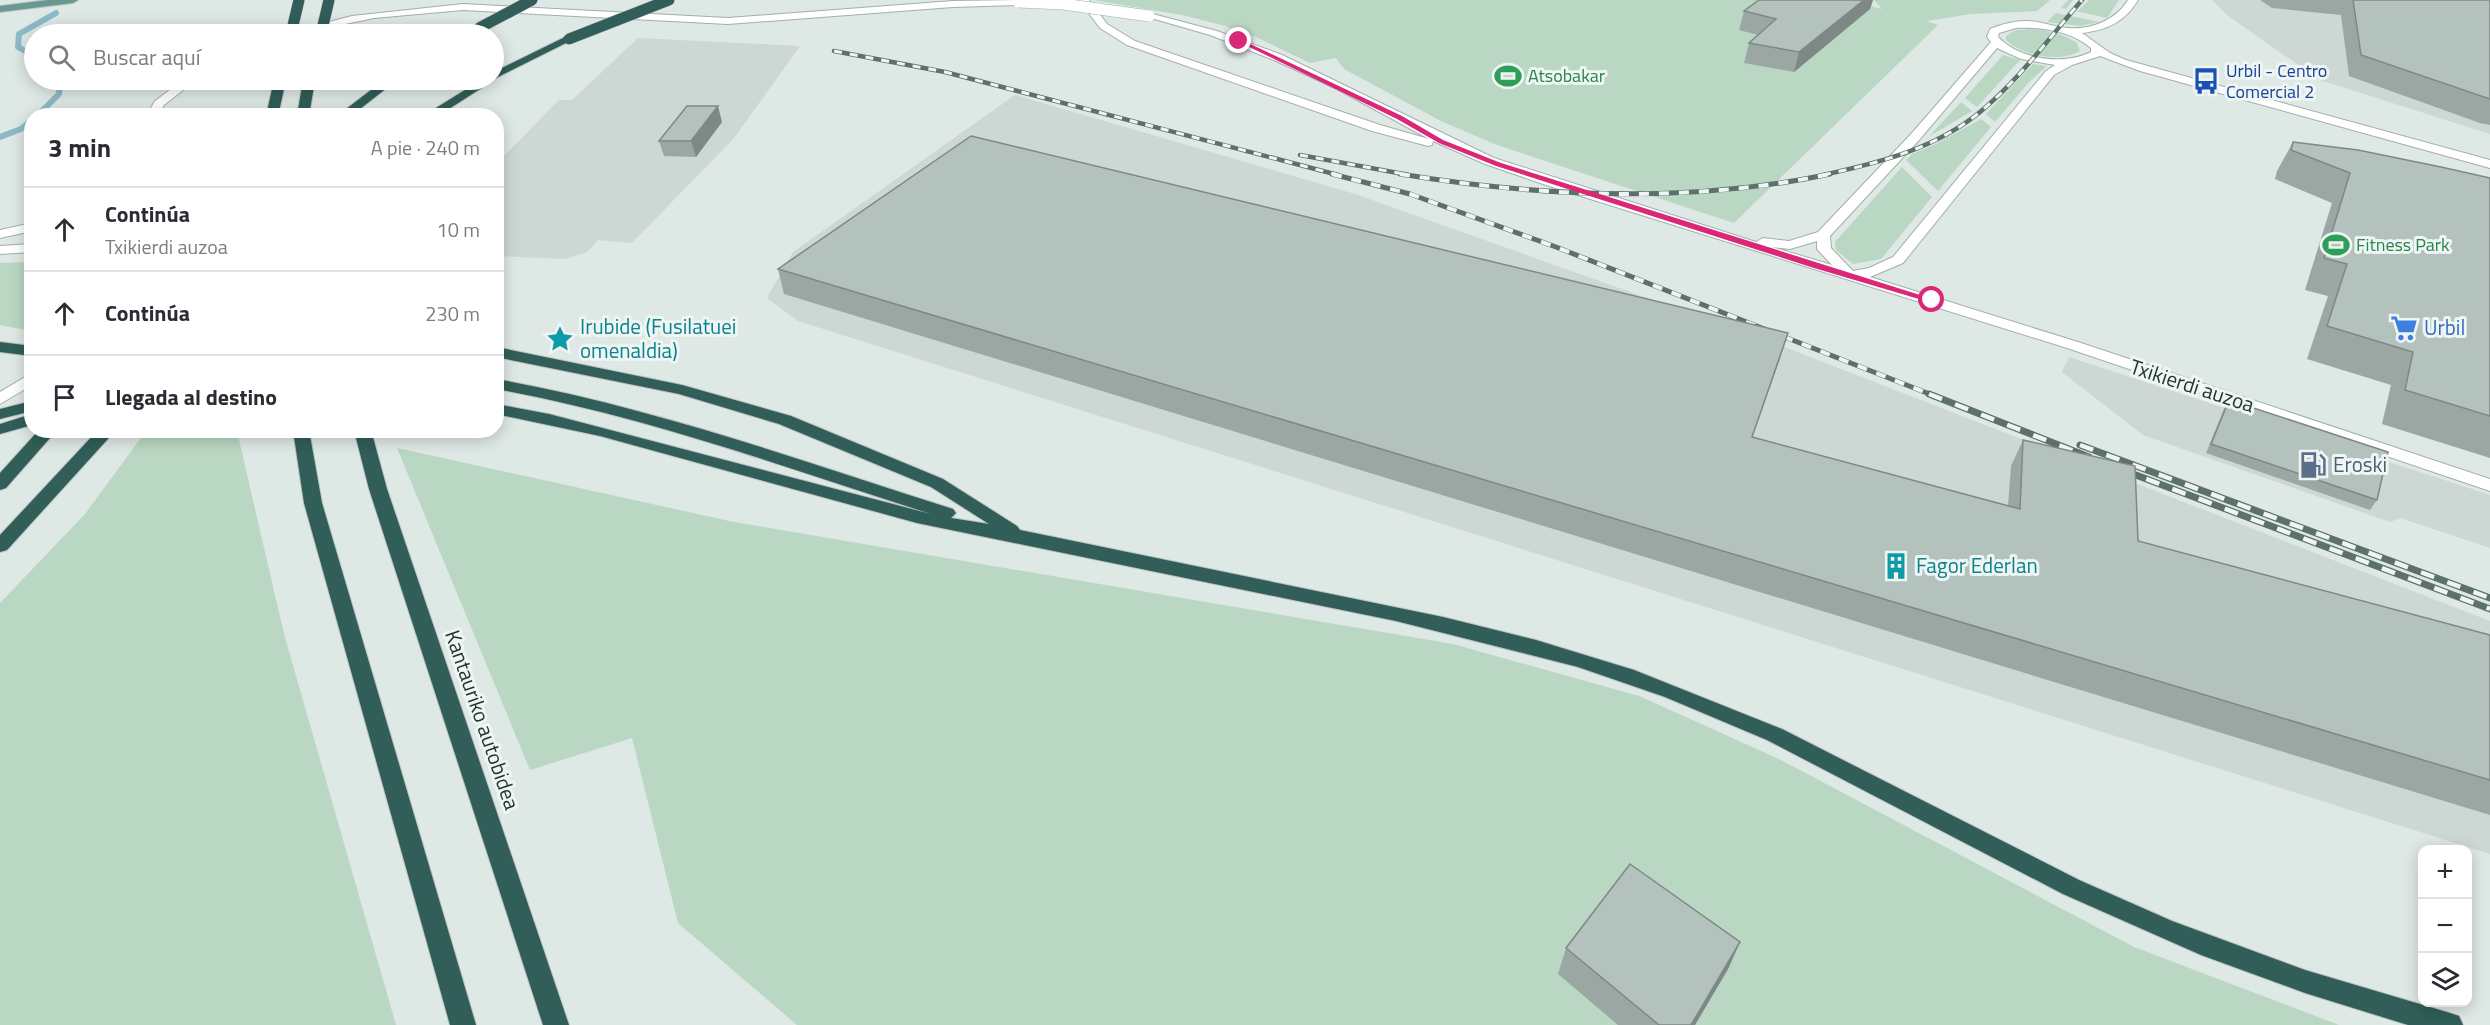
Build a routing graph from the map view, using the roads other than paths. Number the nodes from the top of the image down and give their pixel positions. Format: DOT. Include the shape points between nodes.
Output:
graph roads {
  1 [pos="73,0"];
  2 [pos="299,0"];
  3 [pos="329,0"];
  4 [pos="532,0"];
  5 [pos="669,0"];
  6 [pos="1084,0"];
  7 [pos="2133,0"];
  8 [pos="0,9"];
  9 [pos="293,24"];
  10 [pos="323,24"];
  11 [pos="335,24"];
  12 [pos="486,24"];
  13 [pos="2064,31"];
  14 [pos="1995,43"];
  15 [pos="2096,49"];
  16 [pos="2069,63"];
  17 [pos="504,71"];
  18 [pos="177,90"];
  19 [pos="278,90"];
  20 [pos="307,90"];
  21 [pos="378,90"];
  22 [pos="472,90"];
  23 [pos="156,108"];
  24 [pos="274,108"];
  25 [pos="304,108"];
  26 [pos="354,108"];
  27 [pos="442,108"];
  28 [pos="1400,118"];
  29 [pos="1454,148"];
  30 [pos="2490,164"];
  31 [pos="24,229"];
  32 [pos="0,234"];
  33 [pos="1823,235"];
  34 [pos="24,248"];
  35 [pos="0,250"];
  36 [pos="1851,277"];
  37 [pos="0,347"];
  38 [pos="24,350"];
  39 [pos="504,353"];
  40 [pos="24,383"];
  41 [pos="504,385"];
  42 [pos="0,399"];
  43 [pos="24,408"];
  44 [pos="504,410"];
  45 [pos="0,414"];
  46 [pos="24,422"];
  47 [pos="0,429"];
  48 [pos="42,438"];
  49 [pos="101,438"];
  50 [pos="302,438"];
  51 [pos="364,438"];
  52 [pos="0,484"];
  53 [pos="2490,485"];
  54 [pos="1020,536"];
  55 [pos="0,546"];
  56 [pos="463,1025"];
  57 [pos="556,1025"];
  58 [pos="2450,1025"];
  1 -- 8 [label="main road"];
  2 -- 9 [label="highway, bridge"];
  3 -- 10 [label="highway, bridge"];
  4 -- 12 [label="highway, bridge"];
  5 -- 17 [label="highway, bridge" via="569,39"];
  6 -- 29 [label="street" via="1103,27 1131,43 1376,128"];
  7 -- 13 [label="street" via="2122,16 2109,24"];
  11 -- 28 [label="street, bridge" via="371,16 463,7 702,22 953,4 1063,4 1183,22 1239,41"];
  13 -- 14 [label="street" via="2029,25 2001,27 1992,37"];
  13 -- 15 [label="street" via="2090,42"];
  14 -- 16 [label="street" via="2019,55"];
  14 -- 33 [label="street" via="1916,136"];
  15 -- 16 [label="street" via="2090,58"];
  15 -- 30 [label="street" via="2144,69"];
  16 -- 36 [label="street" via="2050,73 1898,260"];
  18 -- 23 [label="street"];
  19 -- 24 [label="highway"];
  20 -- 25 [label="highway"];
  21 -- 26 [label="highway"];
  22 -- 27 [label="highway"];
  28 -- 29 [label="street"];
  28 -- 33 [label="street" via="1499,156 1765,242 1791,245"];
  29 -- 36 [label="street, Txikierdi auzoa"];
  31 -- 32 [label="street"];
  33 -- 36 [label="street" via="1824,249"];
  34 -- 35 [label="street"];
  36 -- 53 [label="street, Txikierdi auzoa"];
  37 -- 38 [label="highway"];
  39 -- 54 [label="highway" via="682,390 785,420 937,483"];
  40 -- 42 [label="street"];
  41 -- 54 [label="highway" via="588,400 732,440"];
  43 -- 45 [label="highway"];
  44 -- 54 [label="highway" via="549,418 820,494 919,518"];
  46 -- 47 [label="highway"];
  48 -- 52 [label="highway"];
  49 -- 55 [label="highway"];
  50 -- 56 [label="highway" via="313,503"];
  51 -- 57 [label="highway, Kantauriko autobidea"];
  54 -- 58 [label="highway" via="1386,612 1519,643 1621,673 1779,735 2068,885 2155,925 2280,974"];
}
